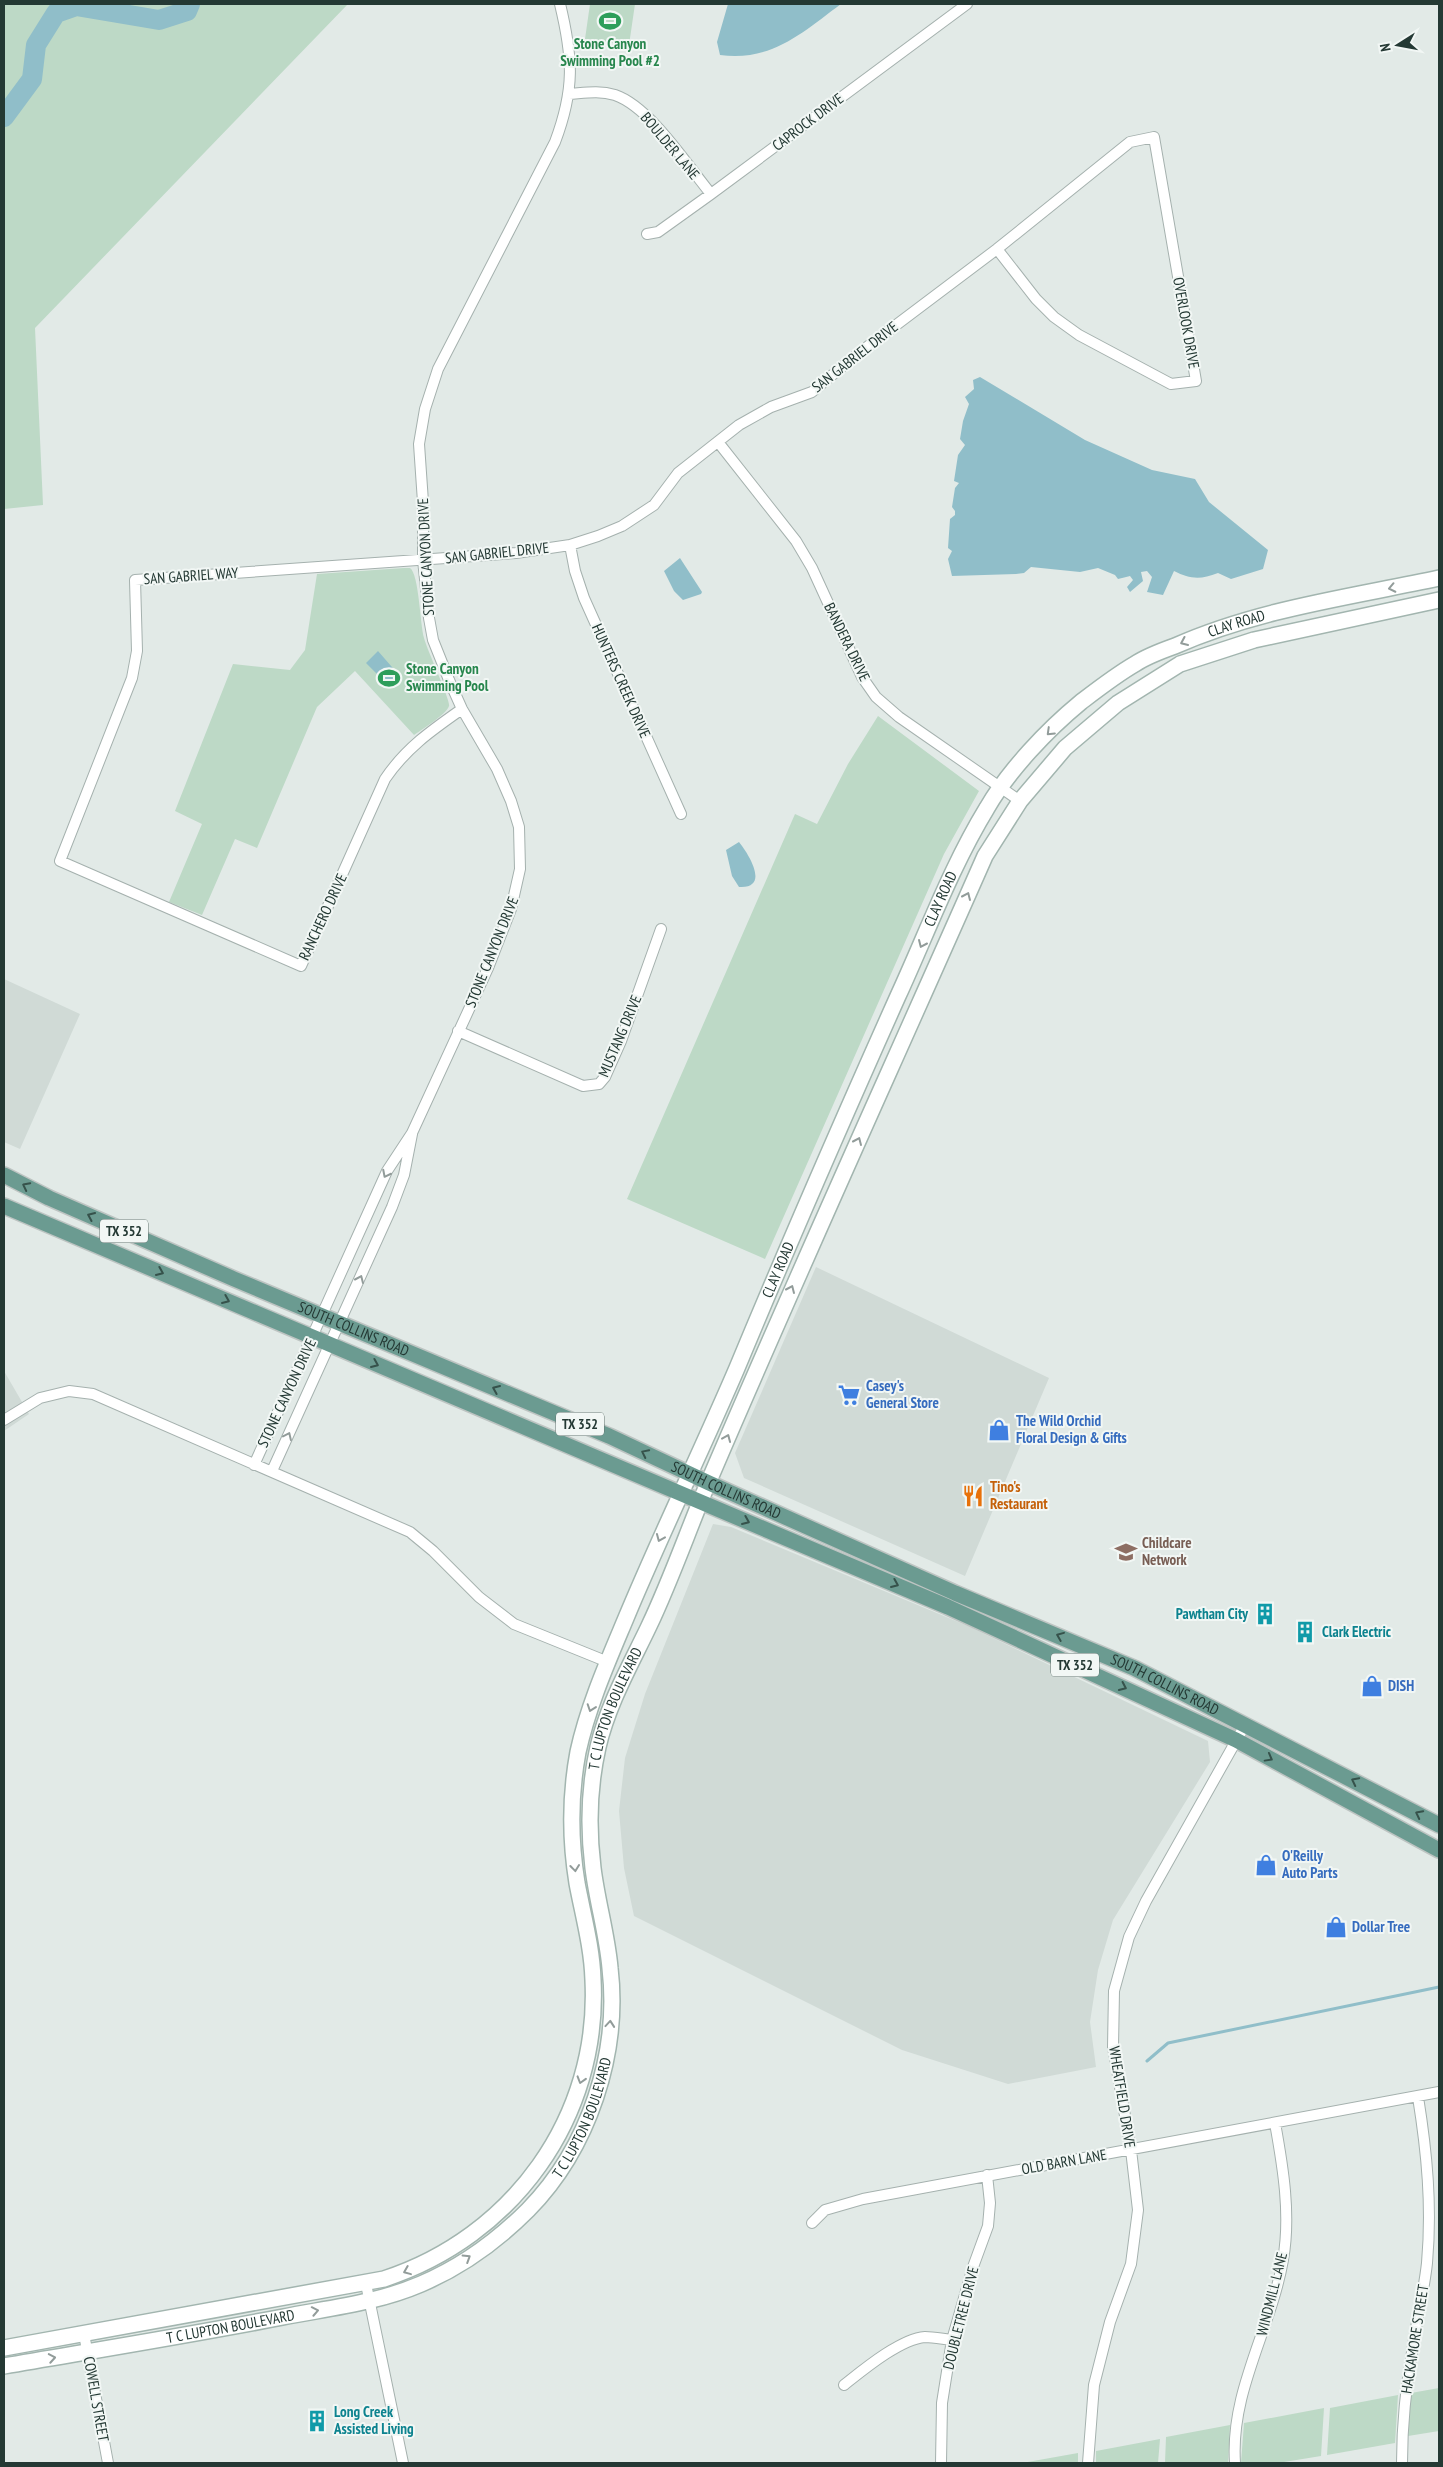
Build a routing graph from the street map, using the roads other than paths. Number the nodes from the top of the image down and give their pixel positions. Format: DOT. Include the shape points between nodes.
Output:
graph roads {
  1 [pos="560,4"];
  2 [pos="967,4"];
  3 [pos="568,94"];
  4 [pos="1154,137"];
  5 [pos="711,194"];
  6 [pos="647,234"];
  7 [pos="997,249"];
  8 [pos="718,442"];
  9 [pos="570,545"];
  10 [pos="423,560"];
  11 [pos="1439,578"];
  12 [pos="1439,600"];
  13 [pos="462,709"];
  14 [pos="1001,789"];
  15 [pos="1020,801"];
  16 [pos="681,814"];
  17 [pos="60,861"];
  18 [pos="661,929"];
  19 [pos="458,1031"];
  20 [pos="412,1133"];
  21 [pos="4,1175"];
  22 [pos="49,1198"];
  23 [pos="4,1206"];
  24 [pos="38,1220"];
  25 [pos="362,1226"];
  26 [pos="380,1234"];
  27 [pos="322,1316"];
  28 [pos="340,1324"];
  29 [pos="312,1337"];
  30 [pos="331,1345"];
  31 [pos="4,1420"];
  32 [pos="254,1465"];
  33 [pos="272,1471"];
  34 [pos="689,1473"];
  35 [pos="708,1483"];
  36 [pos="680,1493"];
  37 [pos="701,1502"];
  38 [pos="938,1585"];
  39 [pos="931,1600"];
  40 [pos="952,1600"];
  41 [pos="608,1662"];
  42 [pos="626,1670"];
  43 [pos="1245,1725"];
  44 [pos="1236,1740"];
  45 [pos="1439,1825"];
  46 [pos="1439,1850"];
  47 [pos="599,1902"];
  48 [pos="582,1905"];
  49 [pos="1439,2092"];
  50 [pos="1418,2097"];
  51 [pos="1276,2123"];
  52 [pos="556,2141"];
  53 [pos="572,2150"];
  54 [pos="1131,2150"];
  55 [pos="987,2176"];
  56 [pos="812,2223"];
  57 [pos="366,2284"];
  58 [pos="370,2300"];
  59 [pos="84,2334"];
  60 [pos="952,2340"];
  61 [pos="4,2348"];
  62 [pos="88,2351"];
  63 [pos="4,2366"];
  64 [pos="844,2385"];
  65 [pos="108,2463"];
  66 [pos="403,2463"];
  67 [pos="941,2463"];
  68 [pos="1088,2463"];
  69 [pos="1235,2463"];
  70 [pos="1402,2463"];
  1 -- 3 [label="street, STONE CANYON DRIVE" via="568,36 571,74"];
  2 -- 5 [label="street, CAPROCK DRIVE"];
  3 -- 5 [label="street, BOULDER LANE" via="596,92 630,102 646,114"];
  3 -- 10 [label="street, STONE CANYON DRIVE" via="566,111 555,142 438,369 425,409 419,444"];
  4 -- 7 [label="street, SAN GABRIEL DRIVE" via="1130,142"];
  4 -- 7 [label="street, OVERLOOK DRIVE" via="1196,381 1172,384 1079,336 1036,299"];
  5 -- 6 [label="street, CAPROCK DRIVE" via="658,232"];
  7 -- 8 [label="street, SAN GABRIEL DRIVE" via="812,392 771,407 739,425"];
  8 -- 9 [label="street, SAN GABRIEL DRIVE" via="678,473 654,505 622,526"];
  8 -- 14 [label="street, BANDERA DRIVE" via="796,541 812,568 862,677 876,698"];
  9 -- 10 [label="street, SAN GABRIEL DRIVE"];
  9 -- 16 [label="street, HUNTERS CREEK DRIVE" via="584,598"];
  10 -- 13 [label="street, STONE CANYON DRIVE" via="433,640"];
  10 -- 17 [label="street, SAN GABRIEL WAY" via="135,580 137,651 132,678"];
  11 -- 14 [label="street, CLAY ROAD, one-way" via="1265,614 1202,634 1136,662 1079,704 1032,749"];
  12 -- 15 [label="street, CLAY ROAD" via="1254,640 1180,664 1118,703 1065,748"];
  13 -- 17 [label="street, RANCHERO DRIVE" via="416,742 385,779 302,966"];
  13 -- 19 [label="street, STONE CANYON DRIVE" via="501,777 511,801 521,845 518,889 512,908"];
  14 -- 15 [label="street, BANDERA DRIVE"];
  14 -- 34 [label="street, CLAY ROAD, one-way" via="988,804 960,859"];
  35 -- 15 [label="street, CLAY ROAD, one-way" via="792,1286 985,856"];
  18 -- 19 [label="street, MUSTANG DRIVE" via="621,1041 599,1084 583,1086"];
  19 -- 20 [label="street, STONE CANYON DRIVE"];
  20 -- 25 [label="street, STONE CANYON DRIVE, one-way" via="387,1172"];
  20 -- 26 [label="street, STONE CANYON DRIVE" via="404,1175"];
  22 -- 21 [label="main road, SOUTH COLLINS ROAD / TX 352, one-way"];
  22 -- 24 [label="main road"];
  27 -- 22 [label="main road, SOUTH COLLINS ROAD / TX 352, one-way"];
  23 -- 24 [label="main road, SOUTH COLLINS ROAD / TX 352"];
  24 -- 29 [label="main road, SOUTH COLLINS ROAD / TX 352, one-way"];
  25 -- 26 [label="street"];
  25 -- 27 [label="street, STONE CANYON DRIVE"];
  28 -- 26 [label="street, STONE CANYON DRIVE, one-way"];
  27 -- 28 [label="main road, SOUTH COLLINS ROAD / TX 352"];
  27 -- 29 [label="street, STONE CANYON DRIVE"];
  28 -- 30 [label="street, STONE CANYON DRIVE"];
  34 -- 28 [label="main road, SOUTH COLLINS ROAD / TX 352, one-way" via="609,1436"];
  29 -- 30 [label="main road, SOUTH COLLINS ROAD / TX 352"];
  29 -- 32 [label="street, STONE CANYON DRIVE"];
  33 -- 30 [label="street, STONE CANYON DRIVE, one-way"];
  30 -- 36 [label="main road, SOUTH COLLINS ROAD / TX 352, one-way"];
  31 -- 32 [label="street" via="40,1398 69,1391 93,1394"];
  32 -- 33 [label="street"];
  33 -- 41 [label="street" via="410,1532 434,1551 479,1597 514,1624"];
  34 -- 35 [label="main road, SOUTH COLLINS ROAD / TX 352"];
  34 -- 36 [label="street, T C LUPTON BOULEVARD"];
  35 -- 37 [label="street, T C LUPTON BOULEVARD"];
  35 -- 38 [label="main road, SOUTH COLLINS ROAD / TX 352"];
  36 -- 37 [label="main road, SOUTH COLLINS ROAD / TX 352"];
  36 -- 41 [label="street, T C LUPTON BOULEVARD, one-way"];
  37 -- 39 [label="main road, SOUTH COLLINS ROAD / TX 352, one-way"];
  37 -- 42 [label="street, T C LUPTON BOULEVARD" via="663,1595"];
  38 -- 39 [label="main road"];
  38 -- 40 [label="main road, SOUTH COLLINS ROAD / TX 352"];
  39 -- 40 [label="main road, SOUTH COLLINS ROAD / TX 352"];
  43 -- 40 [label="main road, SOUTH COLLINS ROAD / TX 352, one-way" via="1134,1668"];
  40 -- 44 [label="main road, SOUTH COLLINS ROAD / TX 352, one-way"];
  41 -- 42 [label="street"];
  41 -- 48 [label="street, T C LUPTON BOULEVARD, one-way" via="584,1729 575,1774 573,1850"];
  42 -- 47 [label="street, T C LUPTON BOULEVARD" via="602,1731 593,1774 590,1841"];
  43 -- 44 [label="street, WHEATFIELD DRIVE"];
  45 -- 43 [label="main road, SOUTH COLLINS ROAD / TX 352, one-way"];
  44 -- 46 [label="main road, SOUTH COLLINS ROAD / TX 352, one-way"];
  44 -- 54 [label="street, WHEATFIELD DRIVE" via="1146,1902 1129,1936 1120,1965 1114,1991 1113,2047"];
  47 -- 48 [label="street"];
  53 -- 47 [label="street, T C LUPTON BOULEVARD, one-way" via="598,2088 611,2024 610,1966"];
  48 -- 52 [label="street, T C LUPTON BOULEVARD, one-way" via="592,1965 592,2026 580,2086"];
  49 -- 50 [label="street, OLD BARN LANE"];
  50 -- 51 [label="street, OLD BARN LANE"];
  50 -- 70 [label="street, HACKAMORE STREET" via="1427,2152 1430,2205 1427,2264 1402,2429"];
  51 -- 54 [label="street, OLD BARN LANE"];
  51 -- 69 [label="street, WINDMILL LANE" via="1284,2176 1283,2259 1270,2313 1239,2408"];
  52 -- 53 [label="street"];
  52 -- 57 [label="street, T C LUPTON BOULEVARD, one-way" via="522,2188 495,2217 470,2237 423,2265"];
  58 -- 53 [label="street, T C LUPTON BOULEVARD, one-way" via="421,2284 487,2246 541,2196"];
  54 -- 55 [label="street, OLD BARN LANE"];
  54 -- 68 [label="street, WHEATFIELD DRIVE" via="1138,2210 1131,2264 1108,2330 1094,2385"];
  55 -- 56 [label="street, OLD BARN LANE" via="825,2210"];
  55 -- 60 [label="street, DOUBLETREE DRIVE" via="988,2226"];
  57 -- 58 [label="street"];
  57 -- 59 [label="street, T C LUPTON BOULEVARD"];
  62 -- 58 [label="street, T C LUPTON BOULEVARD, one-way"];
  58 -- 66 [label="street"];
  59 -- 61 [label="street, T C LUPTON BOULEVARD"];
  59 -- 62 [label="street, COWELL STREET"];
  60 -- 64 [label="street" via="924,2337 904,2345"];
  60 -- 67 [label="street, DOUBLETREE DRIVE" via="942,2403"];
  63 -- 62 [label="street, T C LUPTON BOULEVARD, one-way"];
  62 -- 65 [label="street, COWELL STREET"];
}
